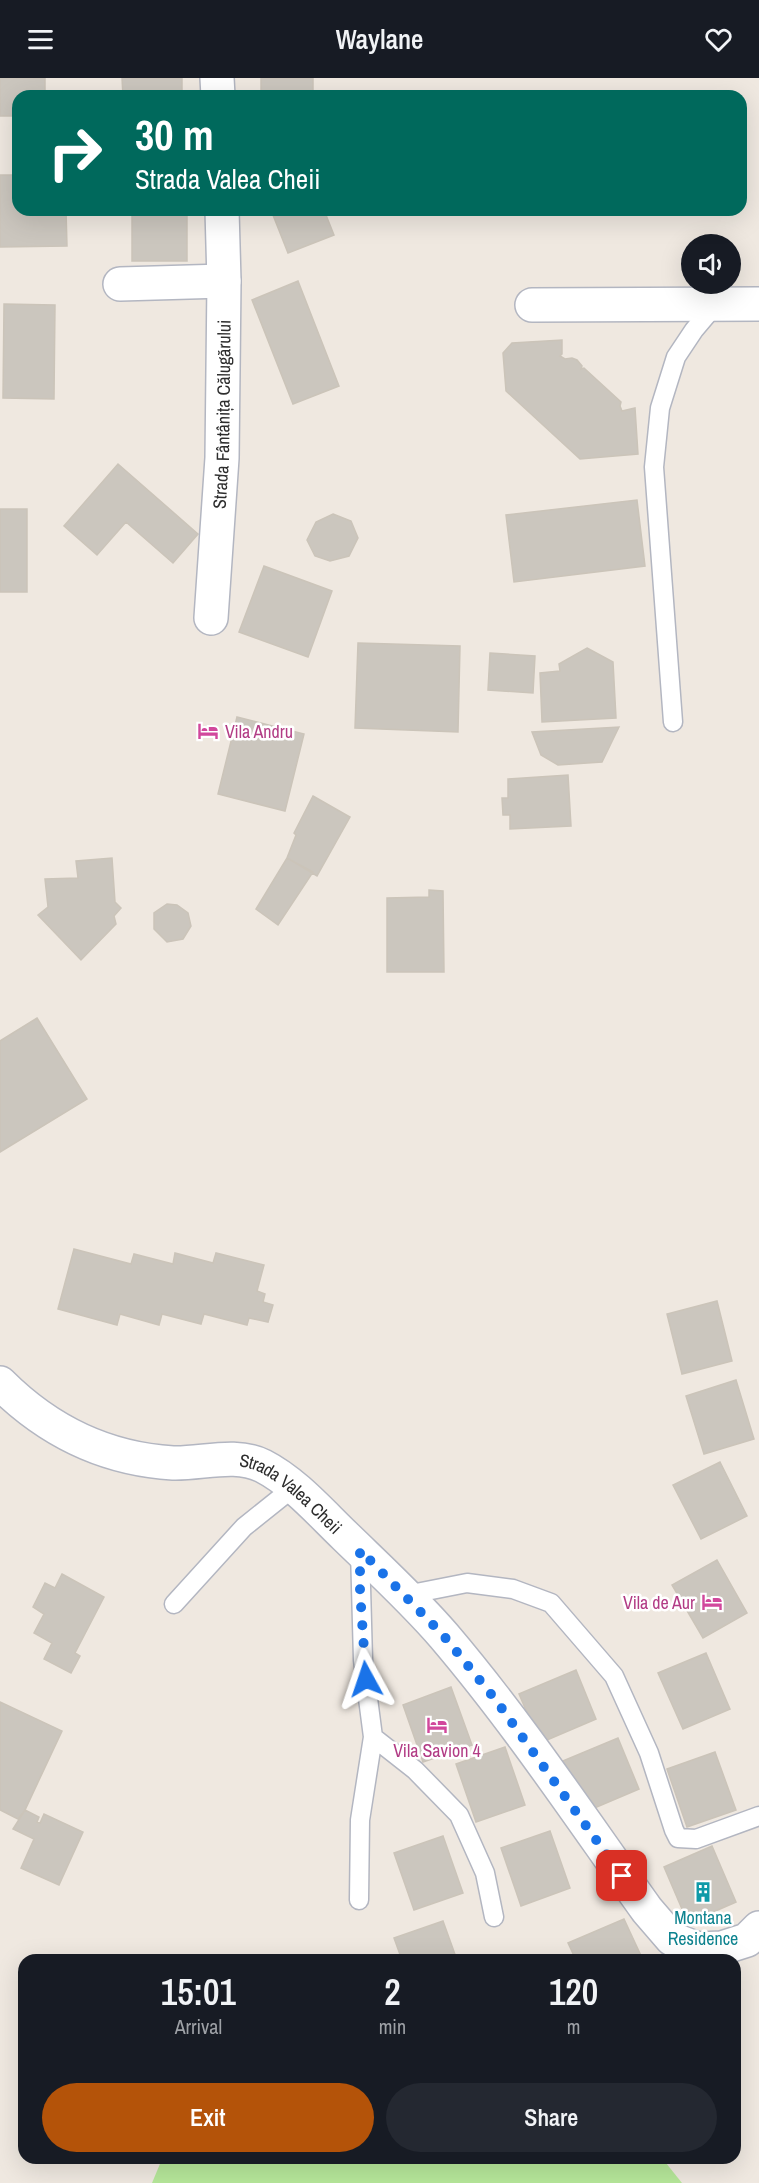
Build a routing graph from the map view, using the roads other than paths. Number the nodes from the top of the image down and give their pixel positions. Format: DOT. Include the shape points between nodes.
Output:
graph roads {
  1 [pos="222,216"];
  2 [pos="224,281"];
  3 [pos="120,284"];
  4 [pos="716,304"];
  5 [pos="759,304"];
  6 [pos="532,305"];
  7 [pos="211,618"];
  8 [pos="673,722"];
  9 [pos="0,1383"];
  10 [pos="294,1488"];
  11 [pos="360,1550"];
  12 [pos="406,1595"];
  13 [pos="174,1604"];
  14 [pos="373,1737"];
  15 [pos="759,1816"];
  16 [pos="359,1900"];
  17 [pos="494,1917"];
  18 [pos="759,1928"];
  1 -- 2 [label="street, Strada Fântânița Călugărului"];
  2 -- 3 [label="street"];
  2 -- 7 [label="street, Strada Fântânița Călugărului" via="222,458"];
  4 -- 5 [label="street"];
  4 -- 6 [label="street"];
  4 -- 8 [label="lane" via="676,357 657,432 654,467"];
  9 -- 10 [label="street, Strada Valea Cheii" via="54,1428 94,1448 173,1463 245,1461 261,1465"];
  10 -- 11 [label="street, Strada Valea Cheii"];
  10 -- 13 [label="lane" via="244,1527"];
  11 -- 12 [label="street, Strada Valea Cheii"];
  11 -- 14 [label="lane" via="363,1660"];
  12 -- 15 [label="lane" via="467,1583 513,1589 551,1603 614,1676 649,1753 678,1838 696,1839"];
  12 -- 18 [label="street, Strada Valea Cheii" via="495,1699 672,1939 698,1949 722,1948 747,1940"];
  14 -- 16 [label="lane" via="360,1820"];
  14 -- 17 [label="lane" via="415,1770 459,1815 485,1873"];
}
